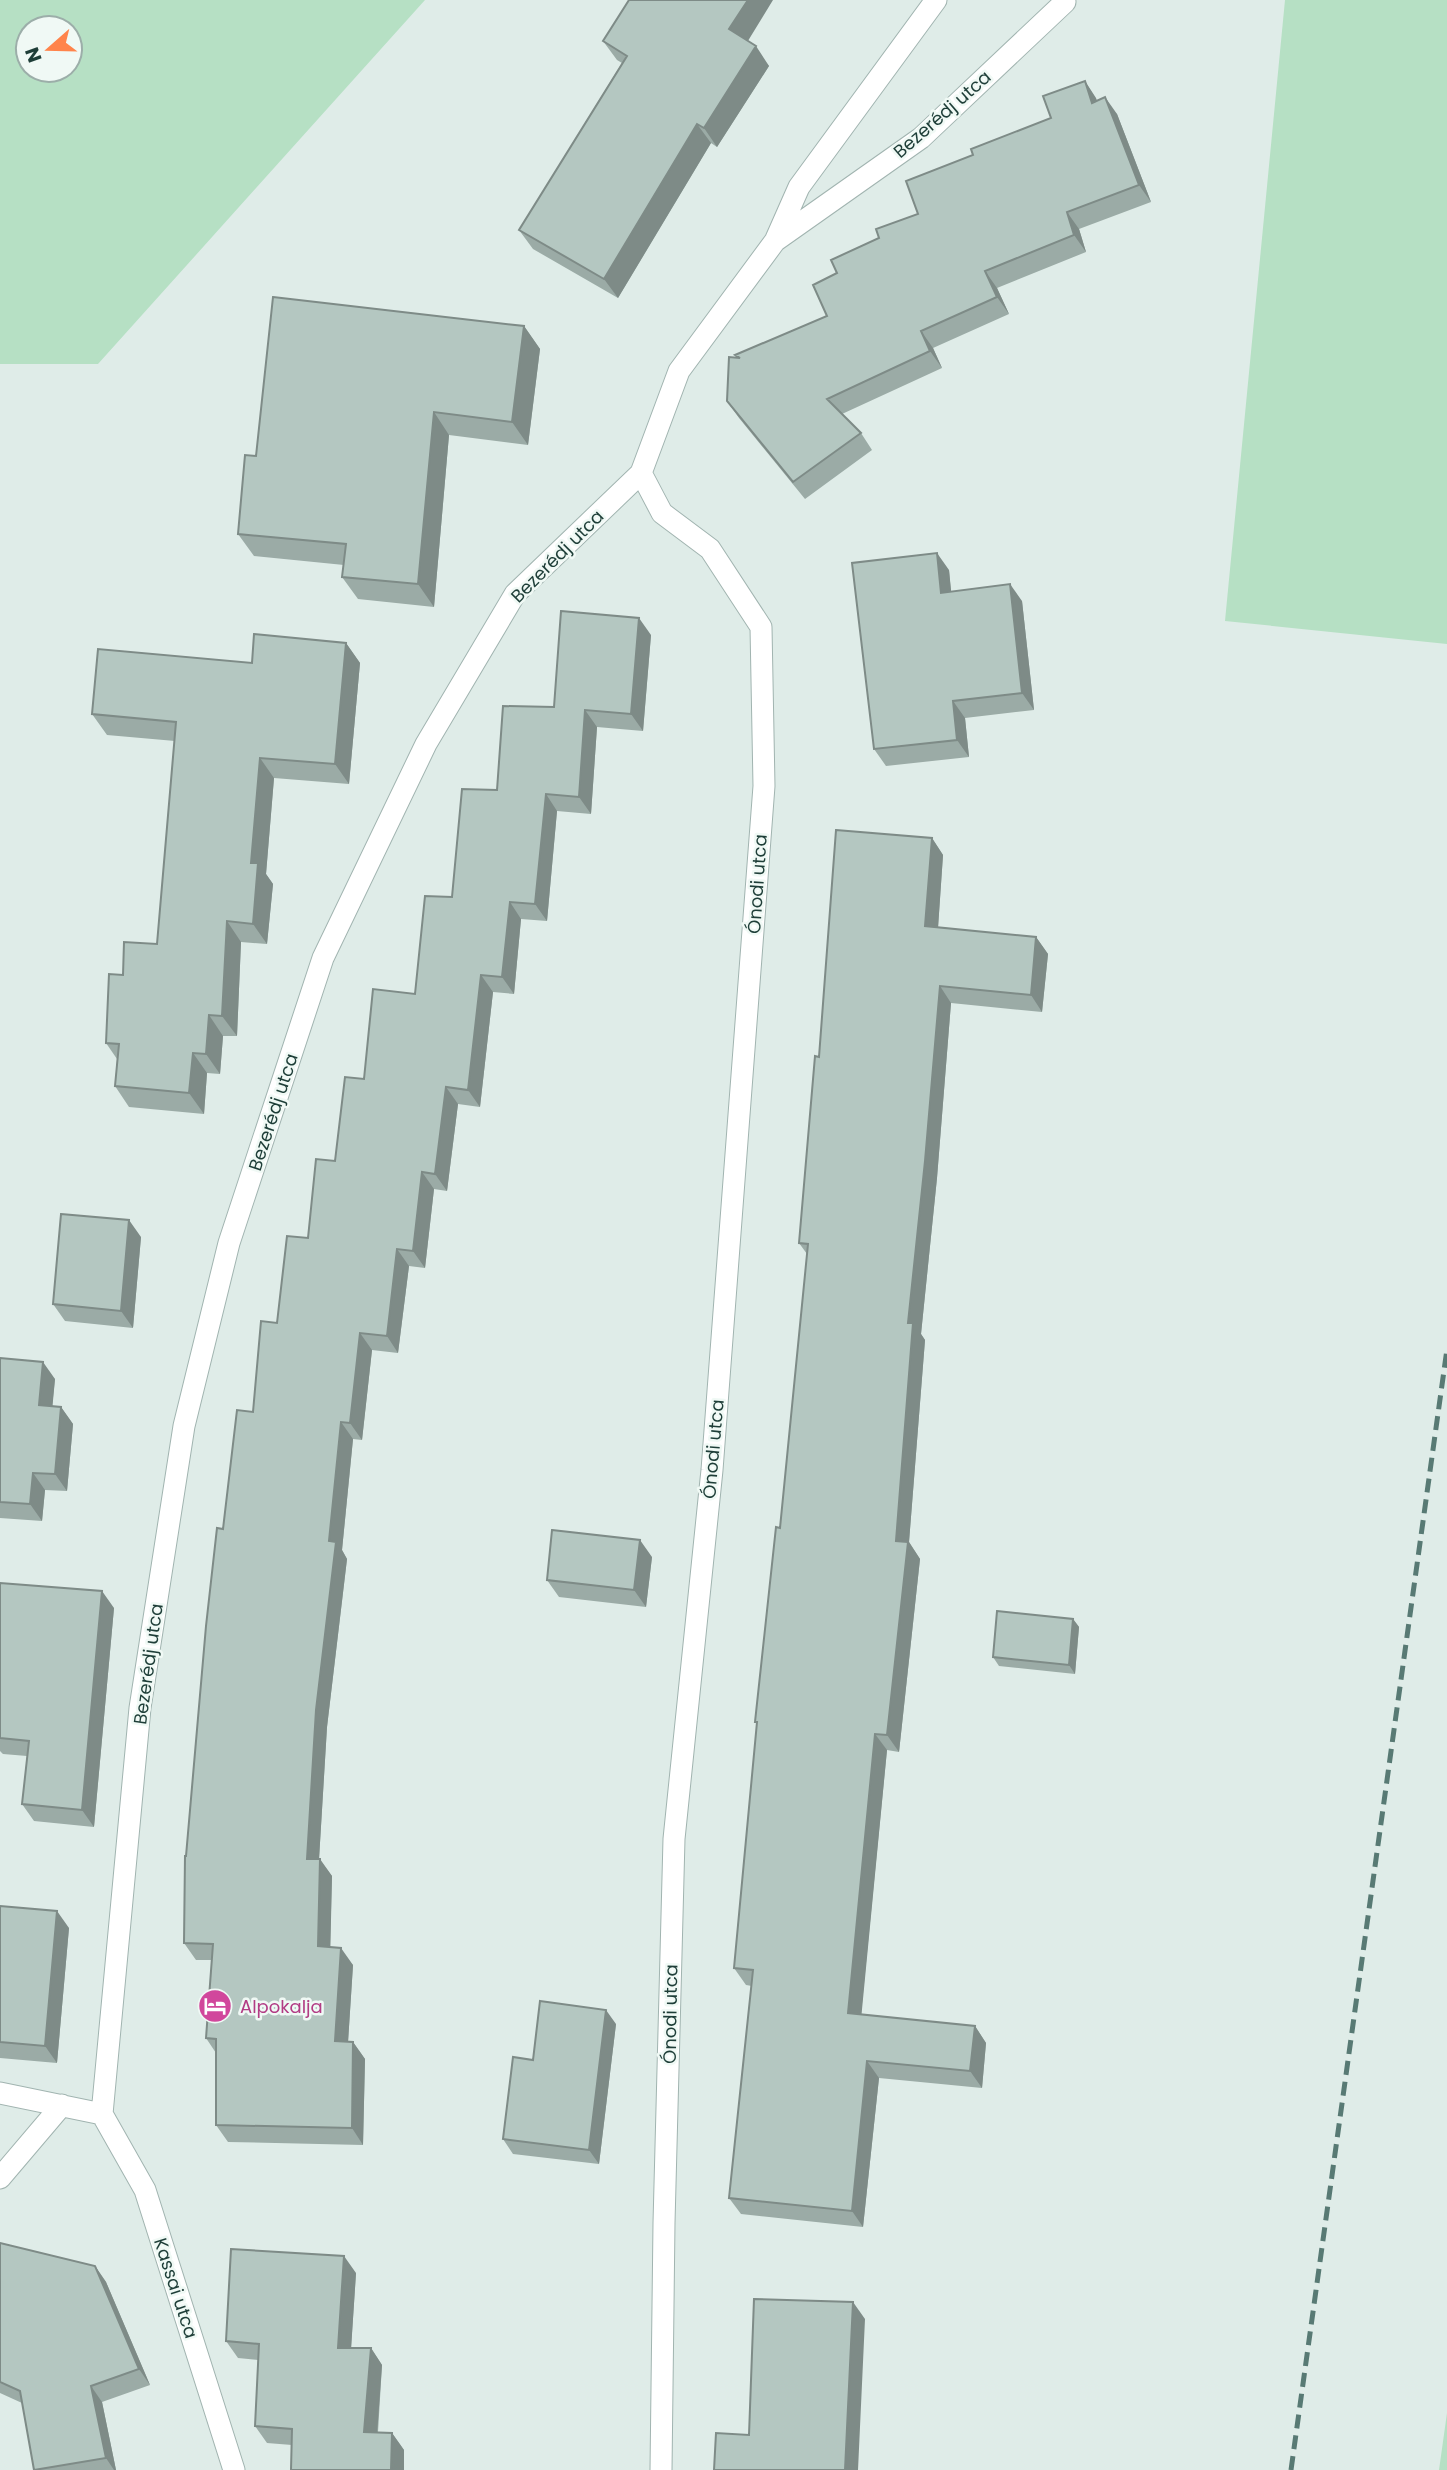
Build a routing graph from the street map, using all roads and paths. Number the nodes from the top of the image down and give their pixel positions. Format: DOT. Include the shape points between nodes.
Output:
graph roads {
  1 [pos="936,0"];
  2 [pos="1065,2"];
  3 [pos="775,241"];
  4 [pos="641,473"];
  5 [pos="0,2093"];
  6 [pos="62,2105"];
  7 [pos="102,2114"];
  8 [pos="0,2178"];
  9 [pos="234,2470"];
  10 [pos="661,2470"];
  1 -- 3 [label="street, Bezerédj utca" via="799,187"];
  2 -- 3 [label="street, Bezerédj utca" via="920,138"];
  3 -- 4 [label="street, Bezerédj utca" via="679,371"];
  4 -- 7 [label="street, Bezerédj utca" via="515,594 426,744 323,958 229,1243 184,1426 140,1708"];
  4 -- 10 [label="street, Ónodi utca" via="662,513 710,549 761,626 764,786 713,1456 674,1839"];
  5 -- 6 [label="street"];
  6 -- 7 [label="street"];
  6 -- 8 [label="street"];
  7 -- 9 [label="street, Kassai utca" via="145,2190"];
}
